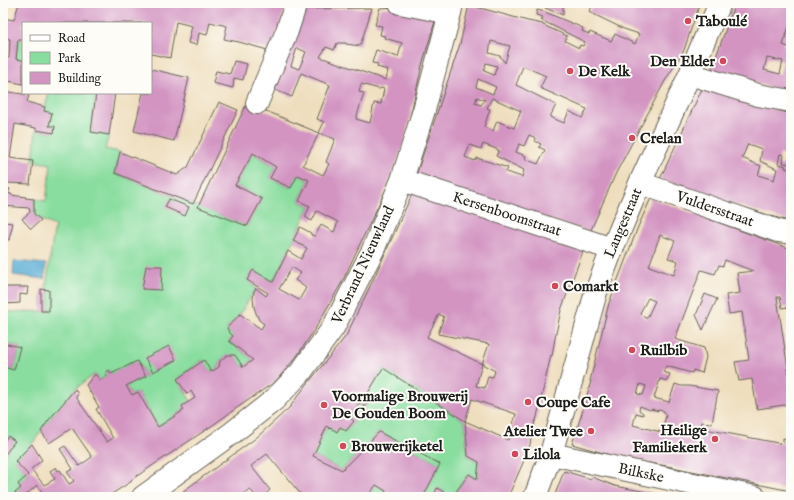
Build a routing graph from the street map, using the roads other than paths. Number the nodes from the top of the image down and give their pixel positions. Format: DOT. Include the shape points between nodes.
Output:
graph roads {
  1 [pos="296,3"];
  2 [pos="400,3"];
  3 [pos="720,3"];
  4 [pos="451,8"];
  5 [pos="690,74"];
  6 [pos="791,101"];
  7 [pos="257,103"];
  8 [pos="402,180"];
  9 [pos="640,184"];
  10 [pos="791,233"];
  11 [pos="612,249"];
  12 [pos="551,454"];
  13 [pos="143,497"];
  14 [pos="535,497"];
  15 [pos="755,497"];
  1 -- 7 [label="street"];
  2 -- 4 [label="street"];
  3 -- 5 [label="street, Langestraat"];
  4 -- 8 [label="street, Verbrand Nieuwland"];
  5 -- 6 [label="street" via="758,95"];
  5 -- 9 [label="street, Langestraat"];
  8 -- 11 [label="street, Kersenboomstraat"];
  8 -- 13 [label="street, Verbrand Nieuwland" via="374,250 333,328 300,373 274,400"];
  9 -- 10 [label="street, Vuldersstraat" via="778,231"];
  9 -- 11 [label="street, Langestraat"];
  11 -- 12 [label="street, Langestraat" via="596,292"];
  12 -- 14 [label="street, Langestraat"];
  12 -- 15 [label="street, Bilkske"];
}
